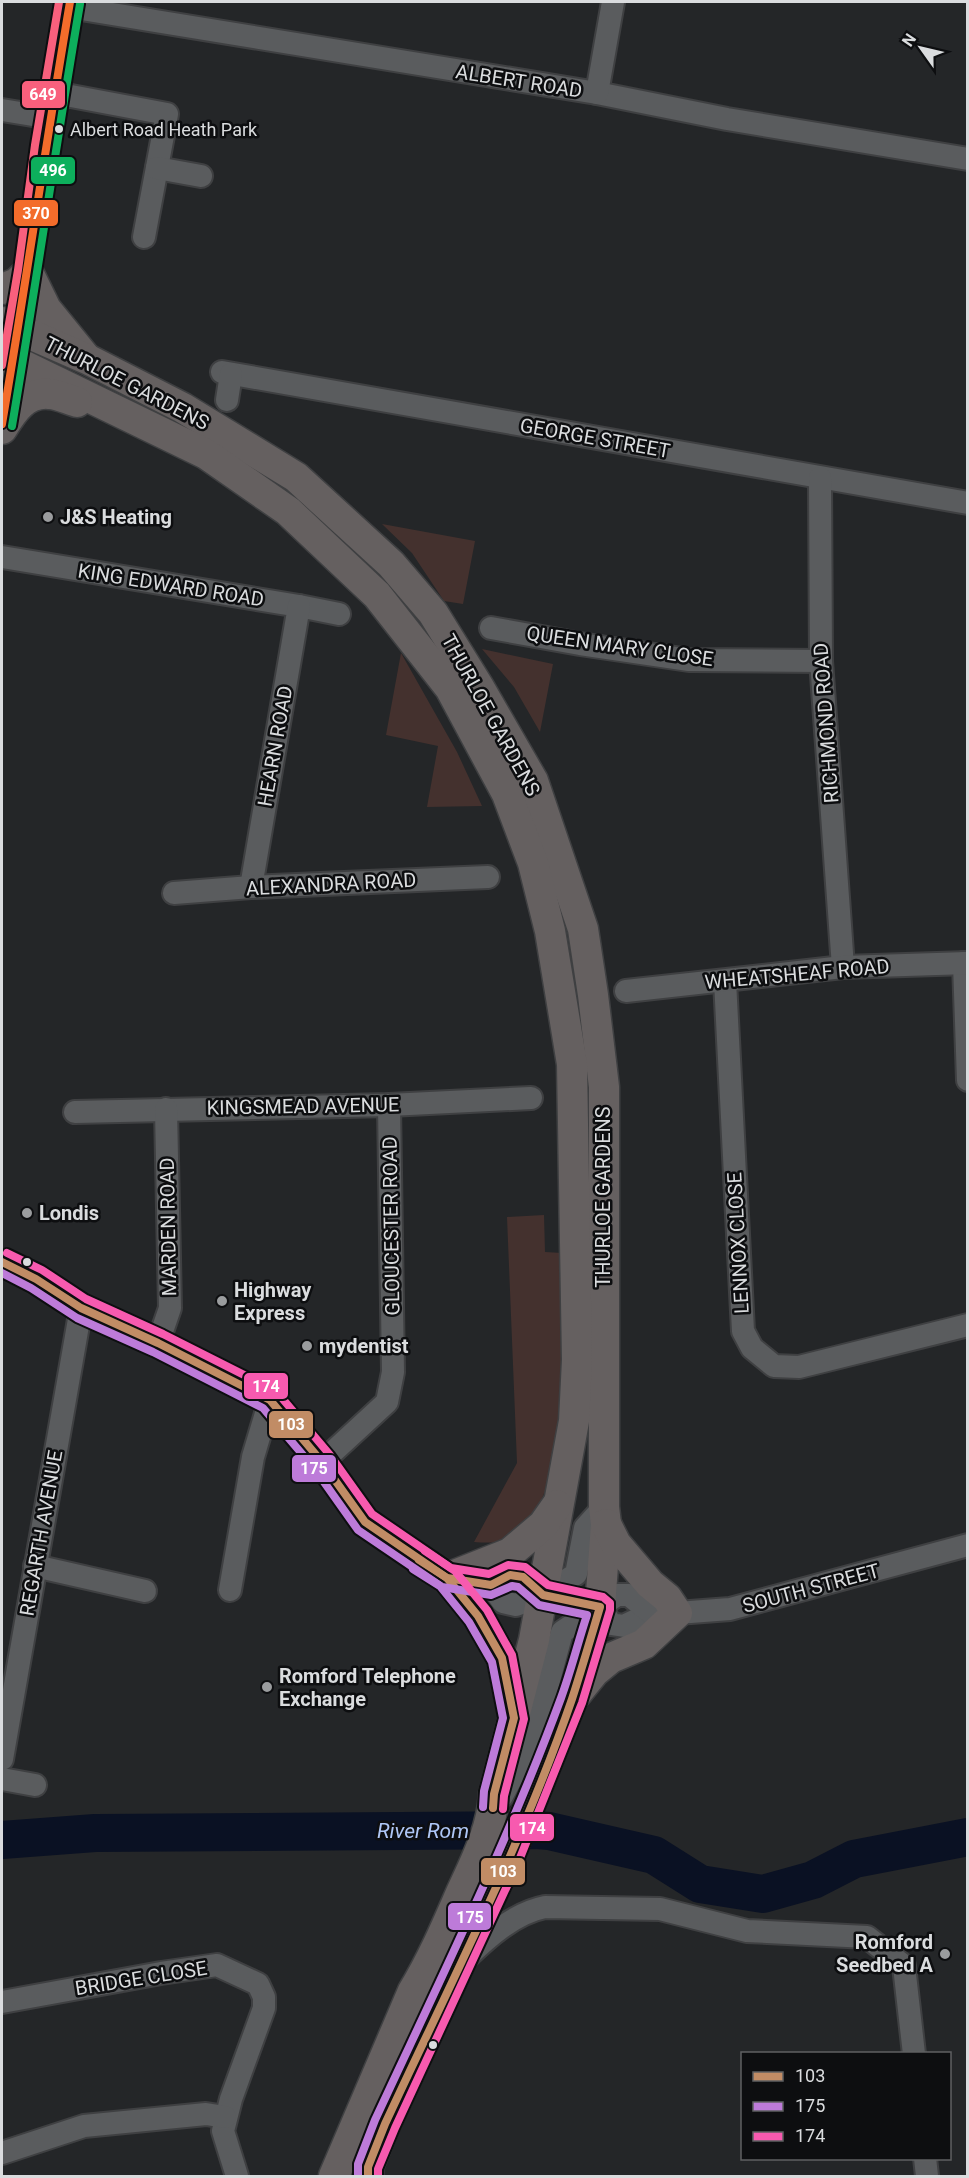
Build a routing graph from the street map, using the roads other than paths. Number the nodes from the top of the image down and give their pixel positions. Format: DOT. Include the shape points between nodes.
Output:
graph roads {
  1 [pos="613,2"];
  2 [pos="70,4"];
  3 [pos="55,93"];
  4 [pos="597,93"];
  5 [pos="2,110"];
  6 [pos="51,118"];
  7 [pos="968,159"];
  8 [pos="157,168"];
  9 [pos="201,176"];
  10 [pos="144,237"];
  11 [pos="28,272"];
  12 [pos="2,289"];
  13 [pos="10,325"];
  14 [pos="8,358"];
  15 [pos="87,359"];
  16 [pos="227,400"];
  17 [pos="132,419"];
  18 [pos="2,424"];
  19 [pos="2,429"];
  20 [pos="820,478"];
  21 [pos="968,503"];
  22 [pos="2,557"];
  23 [pos="300,606"];
  24 [pos="339,614"];
  25 [pos="491,628"];
  26 [pos="821,661"];
  27 [pos="488,877"];
  28 [pos="251,887"];
  29 [pos="174,893"];
  30 [pos="966,963"];
  31 [pos="843,967"];
  32 [pos="725,981"];
  33 [pos="626,991"];
  34 [pos="968,1080"];
  35 [pos="531,1098"];
  36 [pos="389,1105"];
  37 [pos="166,1109"];
  38 [pos="75,1112"];
  39 [pos="2,1262"];
  40 [pos="81,1308"];
  41 [pos="968,1325"];
  42 [pos="158,1343"];
  43 [pos="270,1400"];
  44 [pos="322,1462"];
  45 [pos="561,1500"];
  46 [pos="605,1516"];
  47 [pos="968,1545"];
  48 [pos="35,1566"];
  49 [pos="447,1578"];
  50 [pos="230,1590"];
  51 [pos="145,1591"];
  52 [pos="543,1595"];
  53 [pos="600,1607"];
  54 [pos="664,1613"];
  55 [pos="572,1699"];
  56 [pos="514,1718"];
  57 [pos="2,1759"];
  58 [pos="2,1779"];
  59 [pos="35,1785"];
  60 [pos="493,1813"];
  61 [pos="496,1850"];
  62 [pos="454,1970"];
  63 [pos="2,2002"];
  64 [pos="914,2052"];
  65 [pos="225,2117"];
  66 [pos="2,2153"];
  67 [pos="925,2160"];
  68 [pos="237,2175"];
  69 [pos="334,2176"];
  70 [pos="368,2176"];
  71 [pos="927,2176"];
  1 -- 4 [label="street"];
  2 -- 3 [label="street"];
  2 -- 4 [label="street, ALBERT ROAD"];
  3 -- 6 [label="street"];
  3 -- 8 [label="street" via="167,114"];
  4 -- 7 [label="street, ALBERT ROAD"];
  5 -- 6 [label="street"];
  6 -- 11 [label="street"];
  8 -- 9 [label="street"];
  8 -- 10 [label="street"];
  11 -- 12 [label="main road" via="17,283"];
  11 -- 13 [label="street"];
  11 -- 15 [label="main road" via="46,309"];
  13 -- 14 [label="street"];
  13 -- 15 [label="main road, THURLOE GARDENS"];
  14 -- 17 [label="main road, THURLOE GARDENS"];
  14 -- 18 [label="street"];
  15 -- 46 [label="main road, THURLOE GARDENS" via="183,408 296,477 391,564 433,613 533,781 583,929 604,1087"];
  16 -- 20 [label="street, GEORGE STREET" via="227,373"];
  17 -- 19 [label="main road" via="50,394 17,405"];
  17 -- 45 [label="main road, THURLOE GARDENS" via="206,454 288,511 377,595 450,688 507,794 533,863 550,931 572,1064 578,1360 574,1421"];
  20 -- 21 [label="street, GEORGE STREET"];
  20 -- 26 [label="street, RICHMOND ROAD"];
  22 -- 23 [label="street, KING EDWARD ROAD"];
  23 -- 24 [label="street, KING EDWARD ROAD"];
  23 -- 28 [label="street, HEARN ROAD"];
  25 -- 26 [label="street, QUEEN MARY CLOSE" via="689,660"];
  26 -- 31 [label="street, RICHMOND ROAD"];
  27 -- 28 [label="street, ALEXANDRA ROAD"];
  28 -- 29 [label="street, ALEXANDRA ROAD"];
  30 -- 31 [label="street, WHEATSHEAF ROAD"];
  30 -- 34 [label="street"];
  31 -- 32 [label="street, WHEATSHEAF ROAD"];
  32 -- 33 [label="street, WHEATSHEAF ROAD"];
  32 -- 41 [label="street, LENNOX CLOSE" via="743,1331 752,1348 774,1366 799,1367"];
  35 -- 36 [label="street, KINGSMEAD AVENUE"];
  36 -- 37 [label="street, KINGSMEAD AVENUE"];
  36 -- 44 [label="street, GLOUCESTER ROAD" via="393,1372 387,1402"];
  37 -- 38 [label="street, KINGSMEAD AVENUE"];
  37 -- 42 [label="street, MARDEN ROAD" via="170,1308"];
  39 -- 40 [label="street, SOUTH STREET"];
  40 -- 42 [label="street, SOUTH STREET"];
  40 -- 48 [label="street, REGARTH AVENUE"];
  42 -- 43 [label="street, SOUTH STREET"];
  43 -- 44 [label="street, SOUTH STREET"];
  43 -- 50 [label="street" via="253,1456"];
  44 -- 49 [label="street, SOUTH STREET" via="365,1522"];
  45 -- 49 [label="main road" via="543,1525 510,1553"];
  45 -- 52 [label="main road, THURLOE GARDENS"];
  46 -- 52 [label="street" via="585,1528 576,1575"];
  46 -- 53 [label="main road, THURLOE GARDENS"];
  46 -- 54 [label="main road" via="616,1544 667,1598"];
  47 -- 54 [label="street, SOUTH STREET" via="730,1609"];
  48 -- 51 [label="street"];
  48 -- 57 [label="street, REGARTH AVENUE"];
  49 -- 52 [label="street, SOUTH STREET" via="491,1585 510,1575 523,1577"];
  49 -- 56 [label="main road" via="478,1616 502,1658"];
  52 -- 53 [label="street, SOUTH STREET"];
  52 -- 56 [label="main road, THURLOE GARDENS"];
  53 -- 54 [label="street, SOUTH STREET" via="611,1624 624,1626"];
  53 -- 55 [label="main road, THURLOE GARDENS"];
  53 -- 60 [label="street" via="562,1632 534,1736"];
  54 -- 55 [label="main road" via="644,1644 611,1658"];
  55 -- 61 [label="main road" via="526,1815"];
  56 -- 60 [label="main road, THURLOE GARDENS" via="494,1794"];
  58 -- 59 [label="street"];
  60 -- 61 [label="main road, THURLOE GARDENS"];
  61 -- 62 [label="main road"];
  61 -- 69 [label="main road" via="413,1990"];
  62 -- 64 [label="street" via="486,1938 531,1910 545,1907 660,1909 747,1931 867,1937 904,1966"];
  62 -- 70 [label="main road" via="377,2141"];
  63 -- 65 [label="street, BRIDGE CLOSE" via="217,1965 258,1984 264,2008"];
  65 -- 66 [label="street" via="206,2114 84,2126"];
  65 -- 68 [label="street, BRIDGE CLOSE" via="223,2131"];
  67 -- 71 [label="street"];
}
